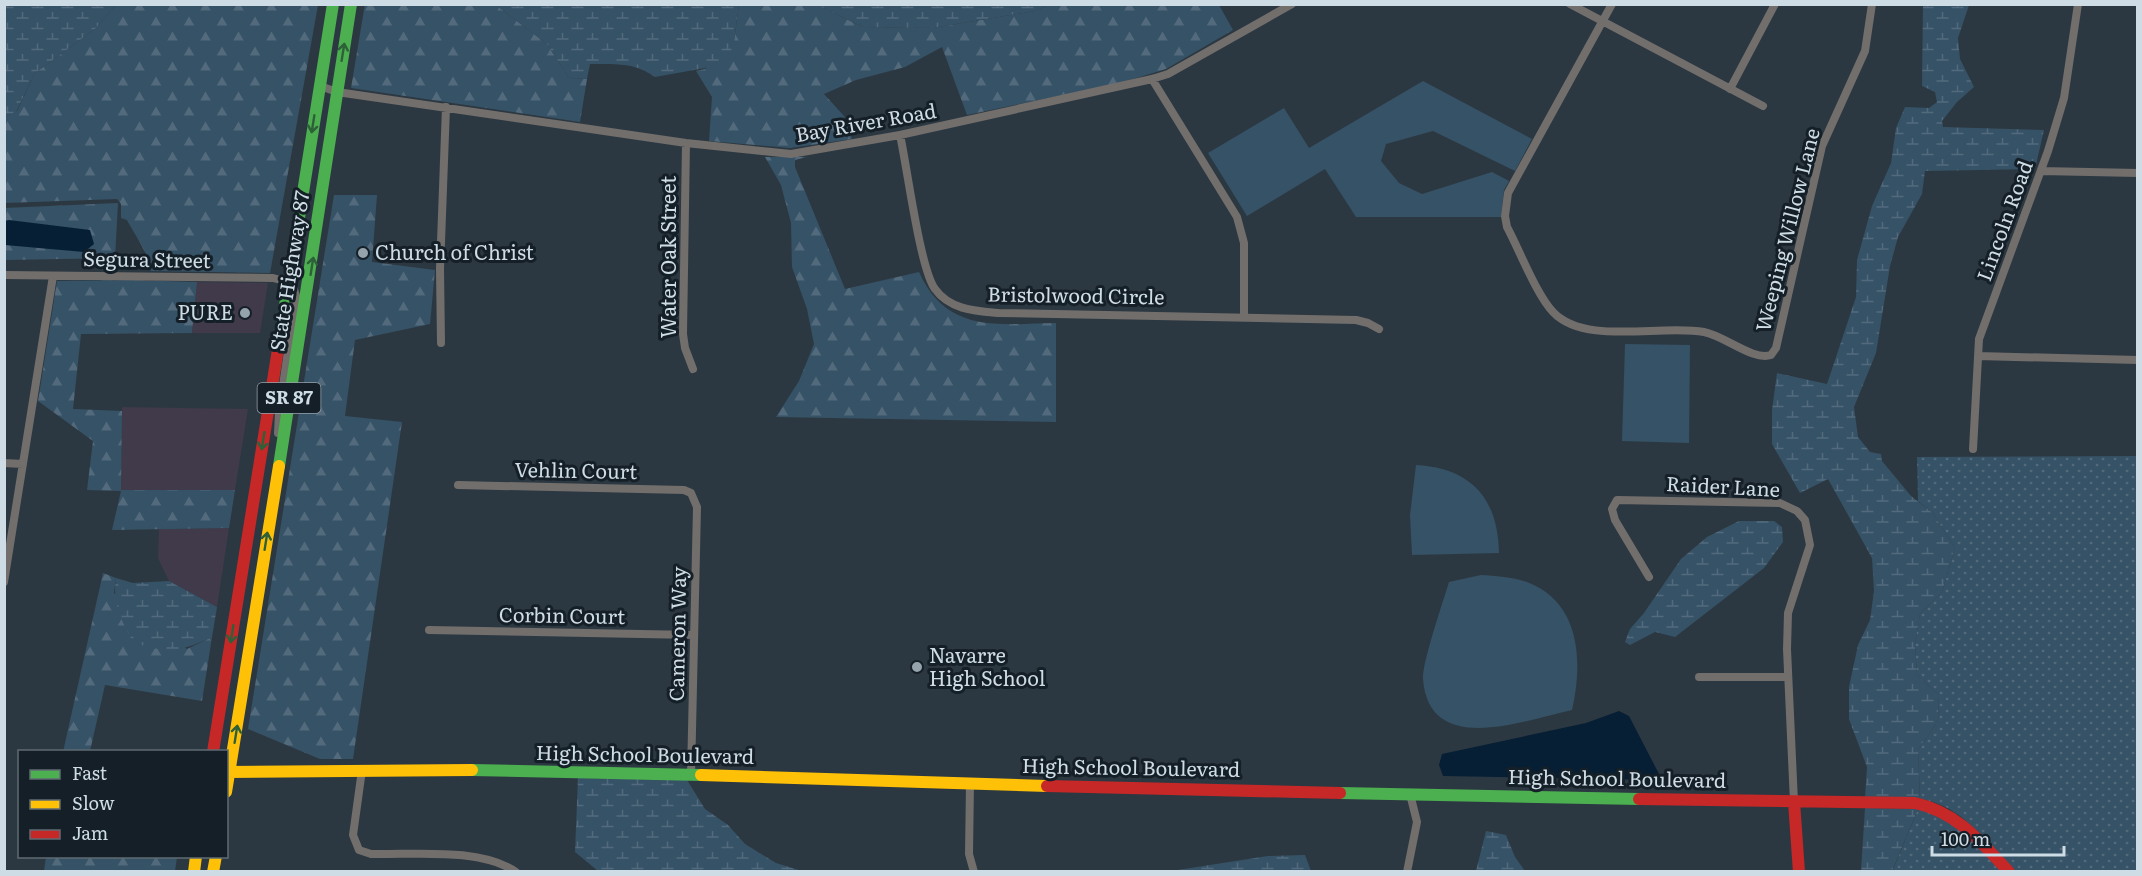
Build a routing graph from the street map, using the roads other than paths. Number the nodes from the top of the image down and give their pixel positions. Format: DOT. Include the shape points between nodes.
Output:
graph roads {
  1 [pos="333,4"];
  2 [pos="351,4"];
  3 [pos="1292,4"];
  4 [pos="1570,4"];
  5 [pos="1611,4"];
  6 [pos="1775,4"];
  7 [pos="1872,4"];
  8 [pos="2078,4"];
  9 [pos="1602,21"];
  10 [pos="1152,79"];
  11 [pos="320,86"];
  12 [pos="1730,89"];
  13 [pos="337,92"];
  14 [pos="1763,106"];
  15 [pos="446,107"];
  16 [pos="900,135"];
  17 [pos="686,143"];
  18 [pos="2041,171"];
  19 [pos="2138,173"];
  20 [pos="4,275"];
  21 [pos="53,276"];
  22 [pos="288,282"];
  23 [pos="1244,316"];
  24 [pos="1379,329"];
  25 [pos="441,343"];
  26 [pos="1978,356"];
  27 [pos="2138,360"];
  28 [pos="693,369"];
  29 [pos="1973,449"];
  30 [pos="4,463"];
  31 [pos="23,464"];
  32 [pos="278,467"];
  33 [pos="458,485"];
  34 [pos="693,495"];
  35 [pos="1649,578"];
  36 [pos="4,582"];
  37 [pos="429,630"];
  38 [pos="694,635"];
  39 [pos="1699,676"];
  40 [pos="1788,677"];
  41 [pos="213,750"];
  42 [pos="362,770"];
  43 [pos="228,772"];
  44 [pos="691,775"];
  45 [pos="970,783"];
  46 [pos="1410,794"];
  47 [pos="1794,802"];
  48 [pos="516,872"];
  49 [pos="974,872"];
  50 [pos="1407,872"];
  51 [pos="1799,872"];
  52 [pos="2009,872"];
  1 -- 11 [label="main road, SR 87"];
  13 -- 2 [label="main road, State Highway 87 / SR 87, one-way"];
  3 -- 10 [label="street, Bay River Road" via="1168,74"];
  4 -- 9 [label="street"];
  5 -- 9 [label="street"];
  6 -- 12 [label="street"];
  7 -- 9 [label="street, Weeping Willow Lane" via="1865,51 1822,146 1776,348 1765,357 1702,332 1600,330 1569,323 1553,312 1507,227 1508,193"];
  8 -- 18 [label="street, Lincoln Road" via="2064,98"];
  9 -- 12 [label="street"];
  10 -- 16 [label="street, Bay River Road"];
  10 -- 23 [label="street" via="1237,217 1244,243"];
  11 -- 13 [label="street, Bay River Road"];
  11 -- 22 [label="main road, SR 87, one-way"];
  12 -- 14 [label="street"];
  13 -- 15 [label="street, Bay River Road"];
  32 -- 13 [label="main road, State Highway 87 / SR 87, one-way"];
  15 -- 17 [label="street, Bay River Road"];
  15 -- 25 [label="street"];
  16 -- 17 [label="street, Bay River Road" via="791,154"];
  16 -- 23 [label="street, Bristolwood Circle" via="928,276 936,290 953,304 999,313"];
  17 -- 28 [label="street, Water Oak Street" via="683,334"];
  18 -- 19 [label="street"];
  18 -- 26 [label="street, Lincoln Road" via="1979,339"];
  20 -- 21 [label="street, Segura Street"];
  21 -- 22 [label="street, Segura Street" via="249,278"];
  21 -- 31 [label="street"];
  22 -- 32 [label="street" via="296,296 279,413"];
  22 -- 41 [label="main road, SR 87, one-way"];
  23 -- 24 [label="street, Bristolwood Circle" via="1356,320"];
  26 -- 27 [label="street"];
  26 -- 29 [label="street, Lincoln Road"];
  30 -- 31 [label="street"];
  31 -- 36 [label="street"];
  43 -- 32 [label="main road, State Highway 87 / SR 87, one-way"];
  33 -- 34 [label="street, Vehlin Court" via="684,490"];
  34 -- 38 [label="street, Cameron Way" via="697,507"];
  35 -- 40 [label="street, Raider Lane" via="1615,520 1612,509 1617,500 1770,502 1797,511 1808,529 1810,544 1788,613"];
  37 -- 38 [label="street, Corbin Court"];
  38 -- 44 [label="street, Cameron Way"];
  39 -- 40 [label="street"];
  40 -- 47 [label="street, Raider Lane"];
  42 -- 43 [label="main road, High School Boulevard"];
  42 -- 44 [label="main road, High School Boulevard"];
  42 -- 48 [label="street" via="353,835 359,850 371,854 478,856 496,860"];
  44 -- 45 [label="main road, High School Boulevard"];
  45 -- 46 [label="main road, High School Boulevard"];
  45 -- 49 [label="street" via="969,854"];
  46 -- 47 [label="main road, High School Boulevard"];
  46 -- 50 [label="street" via="1417,822"];
  47 -- 51 [label="main road"];
  47 -- 52 [label="main road, High School Boulevard" via="1929,805 1956,818"];
}
